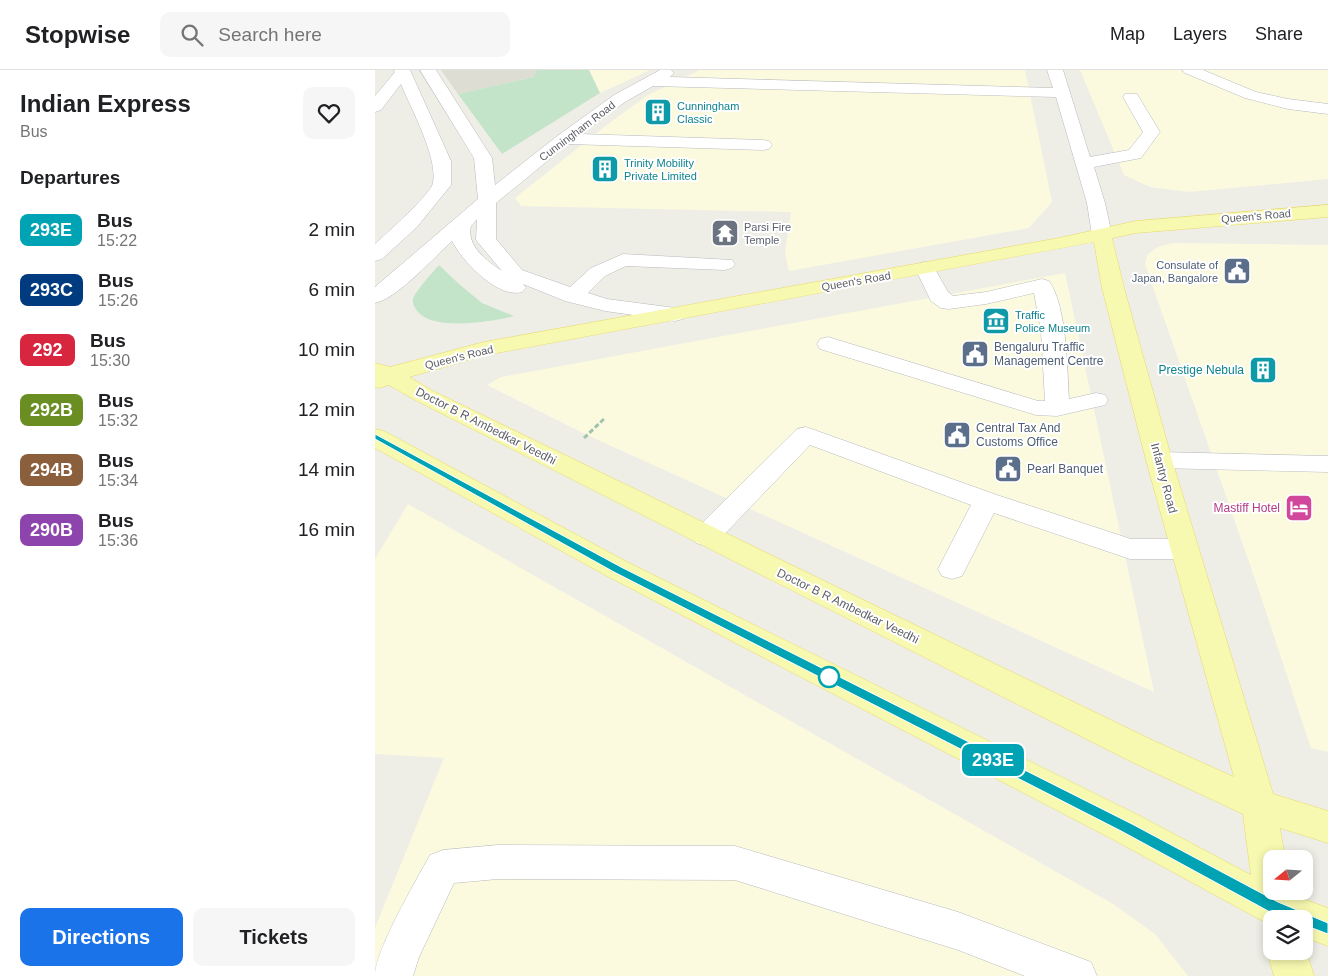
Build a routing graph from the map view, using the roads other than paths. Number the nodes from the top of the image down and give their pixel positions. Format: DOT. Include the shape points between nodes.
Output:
graph roads {
  1 [pos="428,70"];
  2 [pos="672,70"];
  3 [pos="1055,70"];
  4 [pos="1190,70"];
  5 [pos="402,73"];
  6 [pos="649,81"];
  7 [pos="375,83"];
  8 [pos="1063,93"];
  9 [pos="1131,98"];
  10 [pos="375,107"];
  11 [pos="1328,110"];
  12 [pos="564,139"];
  13 [pos="763,146"];
  14 [pos="1084,164"];
  15 [pos="487,200"];
  16 [pos="1328,211"];
  17 [pos="463,220"];
  18 [pos="1102,235"];
  19 [pos="375,255"];
  20 [pos="725,264"];
  21 [pos="925,268"];
  22 [pos="573,296"];
  23 [pos="375,297"];
  24 [pos="675,314"];
  25 [pos="639,321"];
  26 [pos="828,344"];
  27 [pos="380,376"];
  28 [pos="1096,400"];
  29 [pos="1057,409"];
  30 [pos="375,437"];
  31 [pos="1159,460"];
  32 [pos="1328,464"];
  33 [pos="987,501"];
  34 [pos="706,536"];
  35 [pos="1184,549"];
  36 [pos="952,569"];
  37 [pos="1259,805"];
  38 [pos="1328,827"];
  39 [pos="1274,901"];
  40 [pos="1328,927"];
  41 [pos="1290,960"];
  42 [pos="393,976"];
  43 [pos="1077,976"];
  44 [pos="1294,976"];
  1 -- 15 [label="street" via="483,158"];
  2 -- 6 [label="street, Cunningham Road"];
  3 -- 8 [label="street, Infantry Road"];
  4 -- 11 [label="street" via="1251,95"];
  5 -- 7 [label="street"];
  5 -- 10 [label="street"];
  5 -- 19 [label="street" via="442,161 442,185"];
  6 -- 8 [label="street"];
  6 -- 12 [label="street, Cunningham Road"];
  8 -- 14 [label="street, Infantry Road"];
  9 -- 14 [label="street" via="1152,132 1135,154"];
  12 -- 13 [label="street"];
  12 -- 15 [label="street, Cunningham Road"];
  14 -- 18 [label="street, Infantry Road"];
  15 -- 17 [label="street, Cunningham Road"];
  15 -- 22 [label="street" via="486,240 515,274"];
  16 -- 18 [label="main road, Queen's Road" via="1155,225"];
  17 -- 23 [label="street, Cunningham Road"];
  17 -- 25 [label="street" via="460,232 463,244 484,268 507,284 569,310"];
  18 -- 21 [label="main road, Queen's Road"];
  18 -- 31 [label="main road, Infantry Road"];
  20 -- 22 [label="street" via="623,260 598,272"];
  21 -- 24 [label="main road, Queen's Road"];
  21 -- 29 [label="street" via="939,296 949,303 1043,285 1054,336"];
  22 -- 24 [label="street" via="605,305"];
  24 -- 25 [label="main road, Queen's Road"];
  25 -- 27 [label="main road, Queen's Road" via="484,349"];
  26 -- 29 [label="street" via="1036,408"];
  27 -- 34 [label="main road, Doctor B R Ambedkar Veedhi"];
  28 -- 29 [label="street"];
  30 -- 39 [label="main road" via="617,569"];
  31 -- 32 [label="street"];
  31 -- 35 [label="main road, Infantry Road"];
  33 -- 34 [label="street" via="806,435"];
  33 -- 35 [label="street" via="1131,549"];
  33 -- 36 [label="street"];
  34 -- 37 [label="main road, Doctor B R Ambedkar Veedhi" via="1142,751"];
  35 -- 37 [label="main road, Infantry Road"];
  37 -- 38 [label="main road, Doctor B R Ambedkar Veedhi"];
  37 -- 39 [label="main road, Infantry Road"];
  39 -- 40 [label="main road"];
  41 -- 44 [label="main road"];
  42 -- 43 [label="street" via="401,952 443,867 538,862 735,863 958,931"];
}
